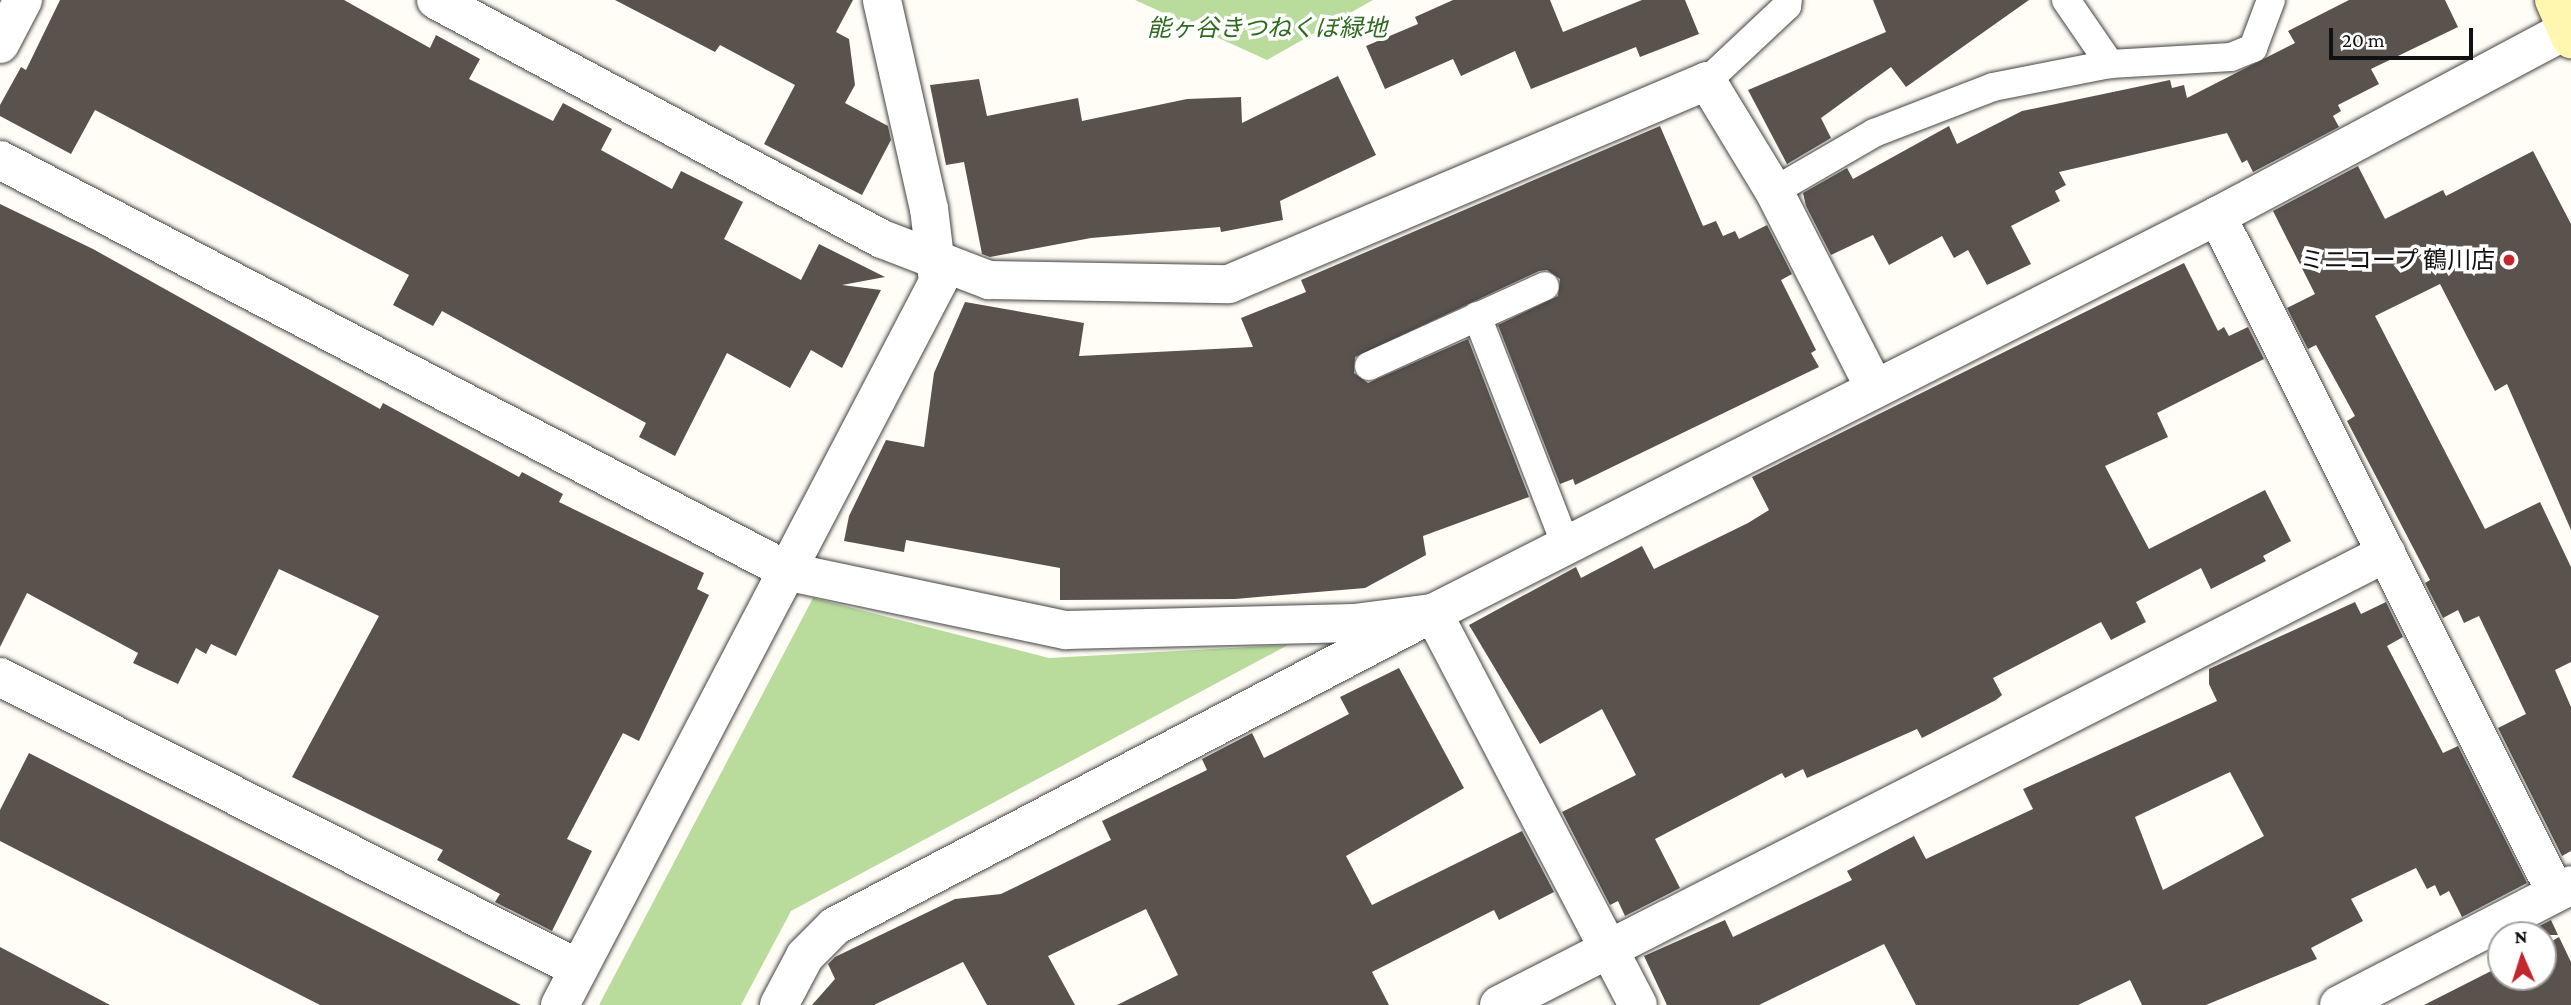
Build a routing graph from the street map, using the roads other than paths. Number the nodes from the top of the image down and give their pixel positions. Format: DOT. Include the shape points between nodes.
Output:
graph roads {
  1 [pos="23,0"];
  2 [pos="436,0"];
  3 [pos="882,0"];
  4 [pos="1788,0"];
  5 [pos="2066,0"];
  6 [pos="2271,0"];
  7 [pos="2564,23"];
  8 [pos="0,44"];
  9 [pos="2110,64"];
  10 [pos="1707,81"];
  11 [pos="0,160"];
  12 [pos="1774,191"];
  13 [pos="2217,216"];
  14 [pos="937,260"];
  15 [pos="1545,286"];
  16 [pos="1476,316"];
  17 [pos="1369,366"];
  18 [pos="1874,387"];
  19 [pos="1566,545"];
  20 [pos="2386,553"];
  21 [pos="790,572"];
  22 [pos="1433,613"];
  23 [pos="0,677"];
  24 [pos="2563,889"];
  25 [pos="1609,948"];
  26 [pos="579,970"];
  27 [pos="560,1005"];
  28 [pos="779,1005"];
  29 [pos="1499,1005"];
  30 [pos="1637,1005"];
  31 [pos="2339,1005"];
  1 -- 8 [label="street"];
  2 -- 14 [label="street" via="882,239"];
  3 -- 14 [label="street"];
  4 -- 10 [label="lane" via="1787,6"];
  5 -- 9 [label="lane"];
  6 -- 9 [label="lane" via="2253,48 2231,57"];
  7 -- 13 [label="street"];
  9 -- 12 [label="lane" via="1993,87 1874,133"];
  10 -- 12 [label="street"];
  10 -- 14 [label="street" via="1228,284 989,280"];
  11 -- 21 [label="street"];
  12 -- 18 [label="street"];
  13 -- 18 [label="street"];
  13 -- 20 [label="street"];
  14 -- 21 [label="street" via="938,282"];
  15 -- 16 [label="lane"];
  16 -- 17 [label="lane"];
  16 -- 19 [label="lane"];
  18 -- 19 [label="street"];
  19 -- 22 [label="street"];
  20 -- 24 [label="street"];
  20 -- 25 [label="street"];
  21 -- 22 [label="street" via="1066,630 1354,623"];
  21 -- 26 [label="street"];
  22 -- 25 [label="street"];
  22 -- 28 [label="street" via="835,926 804,956"];
  23 -- 26 [label="street"];
  24 -- 31 [label="street"];
  25 -- 29 [label="street"];
  25 -- 30 [label="street"];
  26 -- 27 [label="street"];
}
